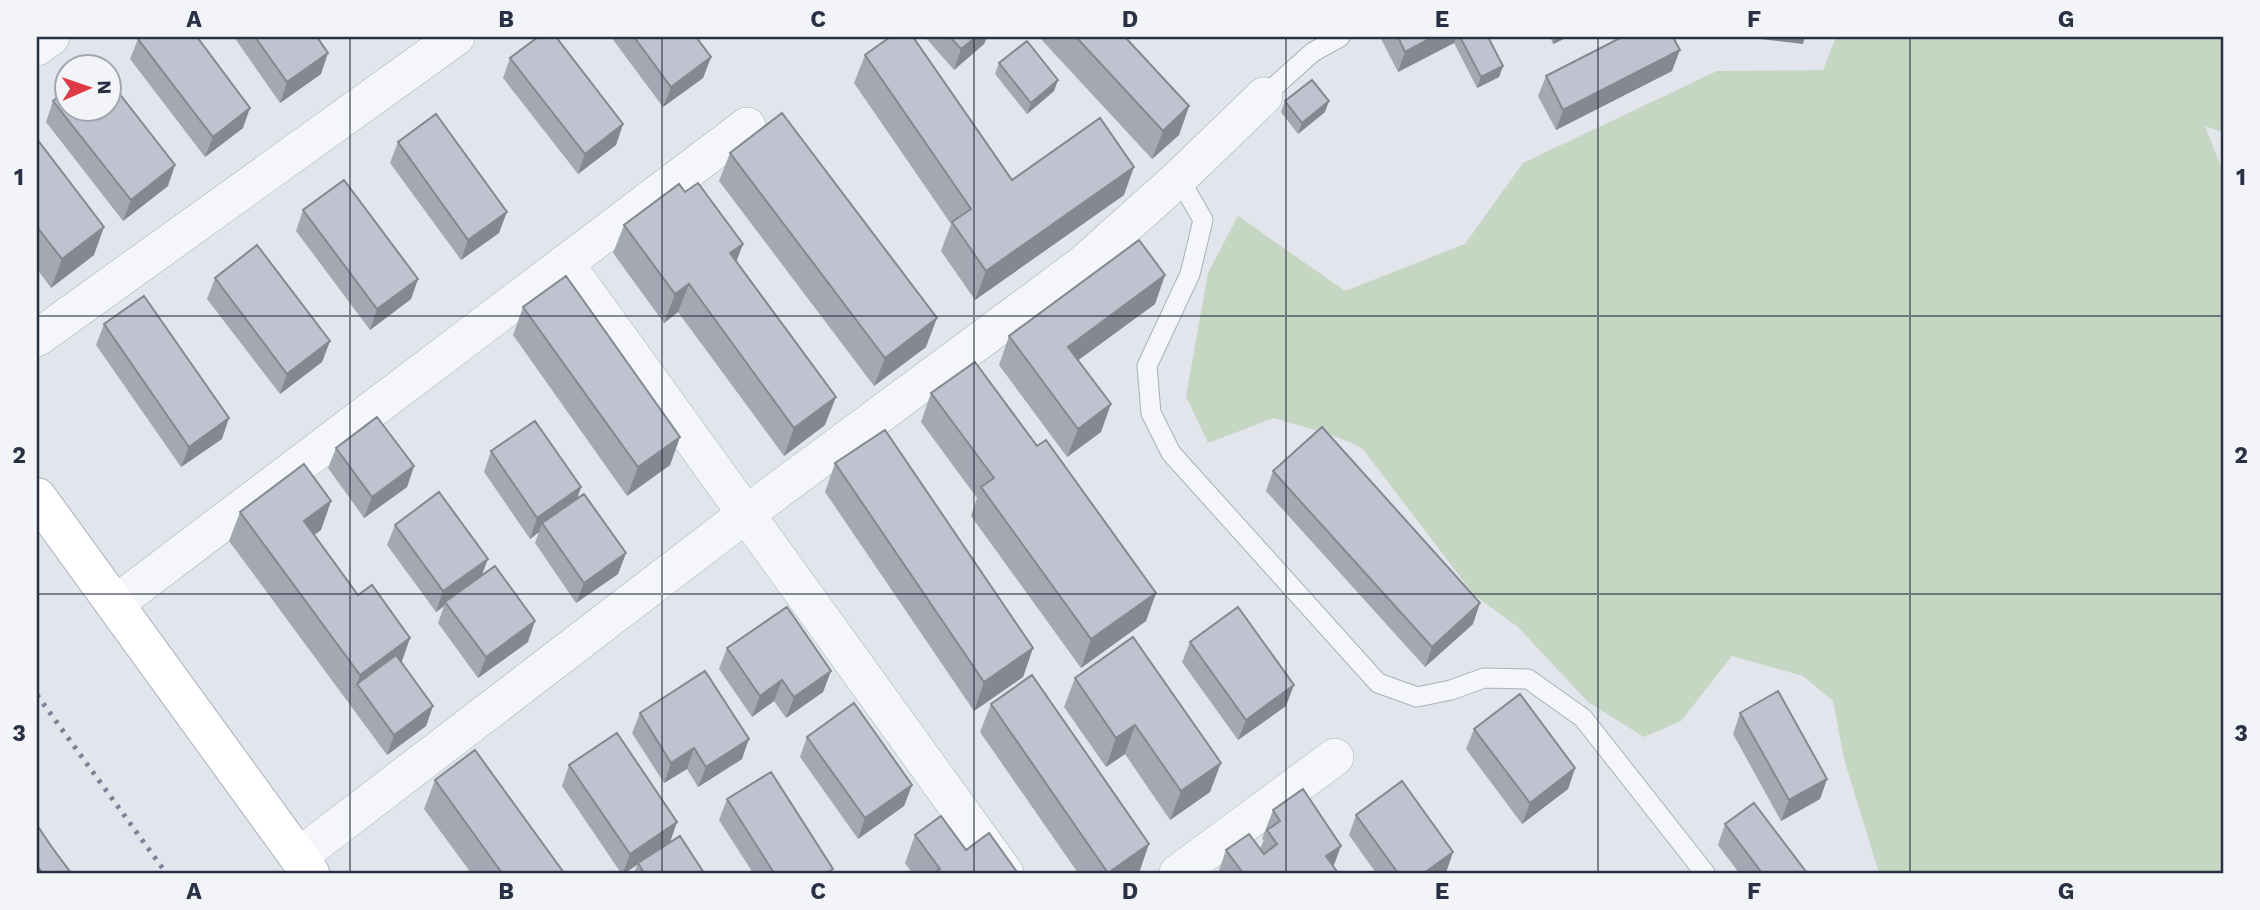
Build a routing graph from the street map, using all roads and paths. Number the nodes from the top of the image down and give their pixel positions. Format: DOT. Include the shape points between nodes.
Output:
graph roads {
  1 [pos="51,37"];
  2 [pos="456,37"];
  3 [pos="1340,37"];
  4 [pos="37,47"];
  5 [pos="1264,96"];
  6 [pos="747,126"];
  7 [pos="1179,178"];
  8 [pos="565,263"];
  9 [pos="37,338"];
  10 [pos="37,497"];
  11 [pos="746,514"];
  12 [pos="114,604"];
  13 [pos="1335,757"];
  14 [pos="304,865"];
  15 [pos="1005,873"];
  16 [pos="1178,873"];
  17 [pos="1706,873"];
  1 -- 4 [label="street"];
  2 -- 9 [label="street"];
  3 -- 5 [label="lane" via="1313,52"];
  5 -- 7 [label="street"];
  6 -- 8 [label="street"];
  7 -- 11 [label="street" via="1083,264"];
  7 -- 17 [label="lane" via="1203,220 1190,274 1147,366 1151,413 1171,453 1378,683 1417,697 1484,678 1528,679 1583,718"];
  8 -- 11 [label="street"];
  8 -- 12 [label="street"];
  10 -- 12 [label="main road"];
  11 -- 14 [label="street"];
  11 -- 15 [label="street"];
  12 -- 14 [label="main road"];
  13 -- 16 [label="street"];
}
